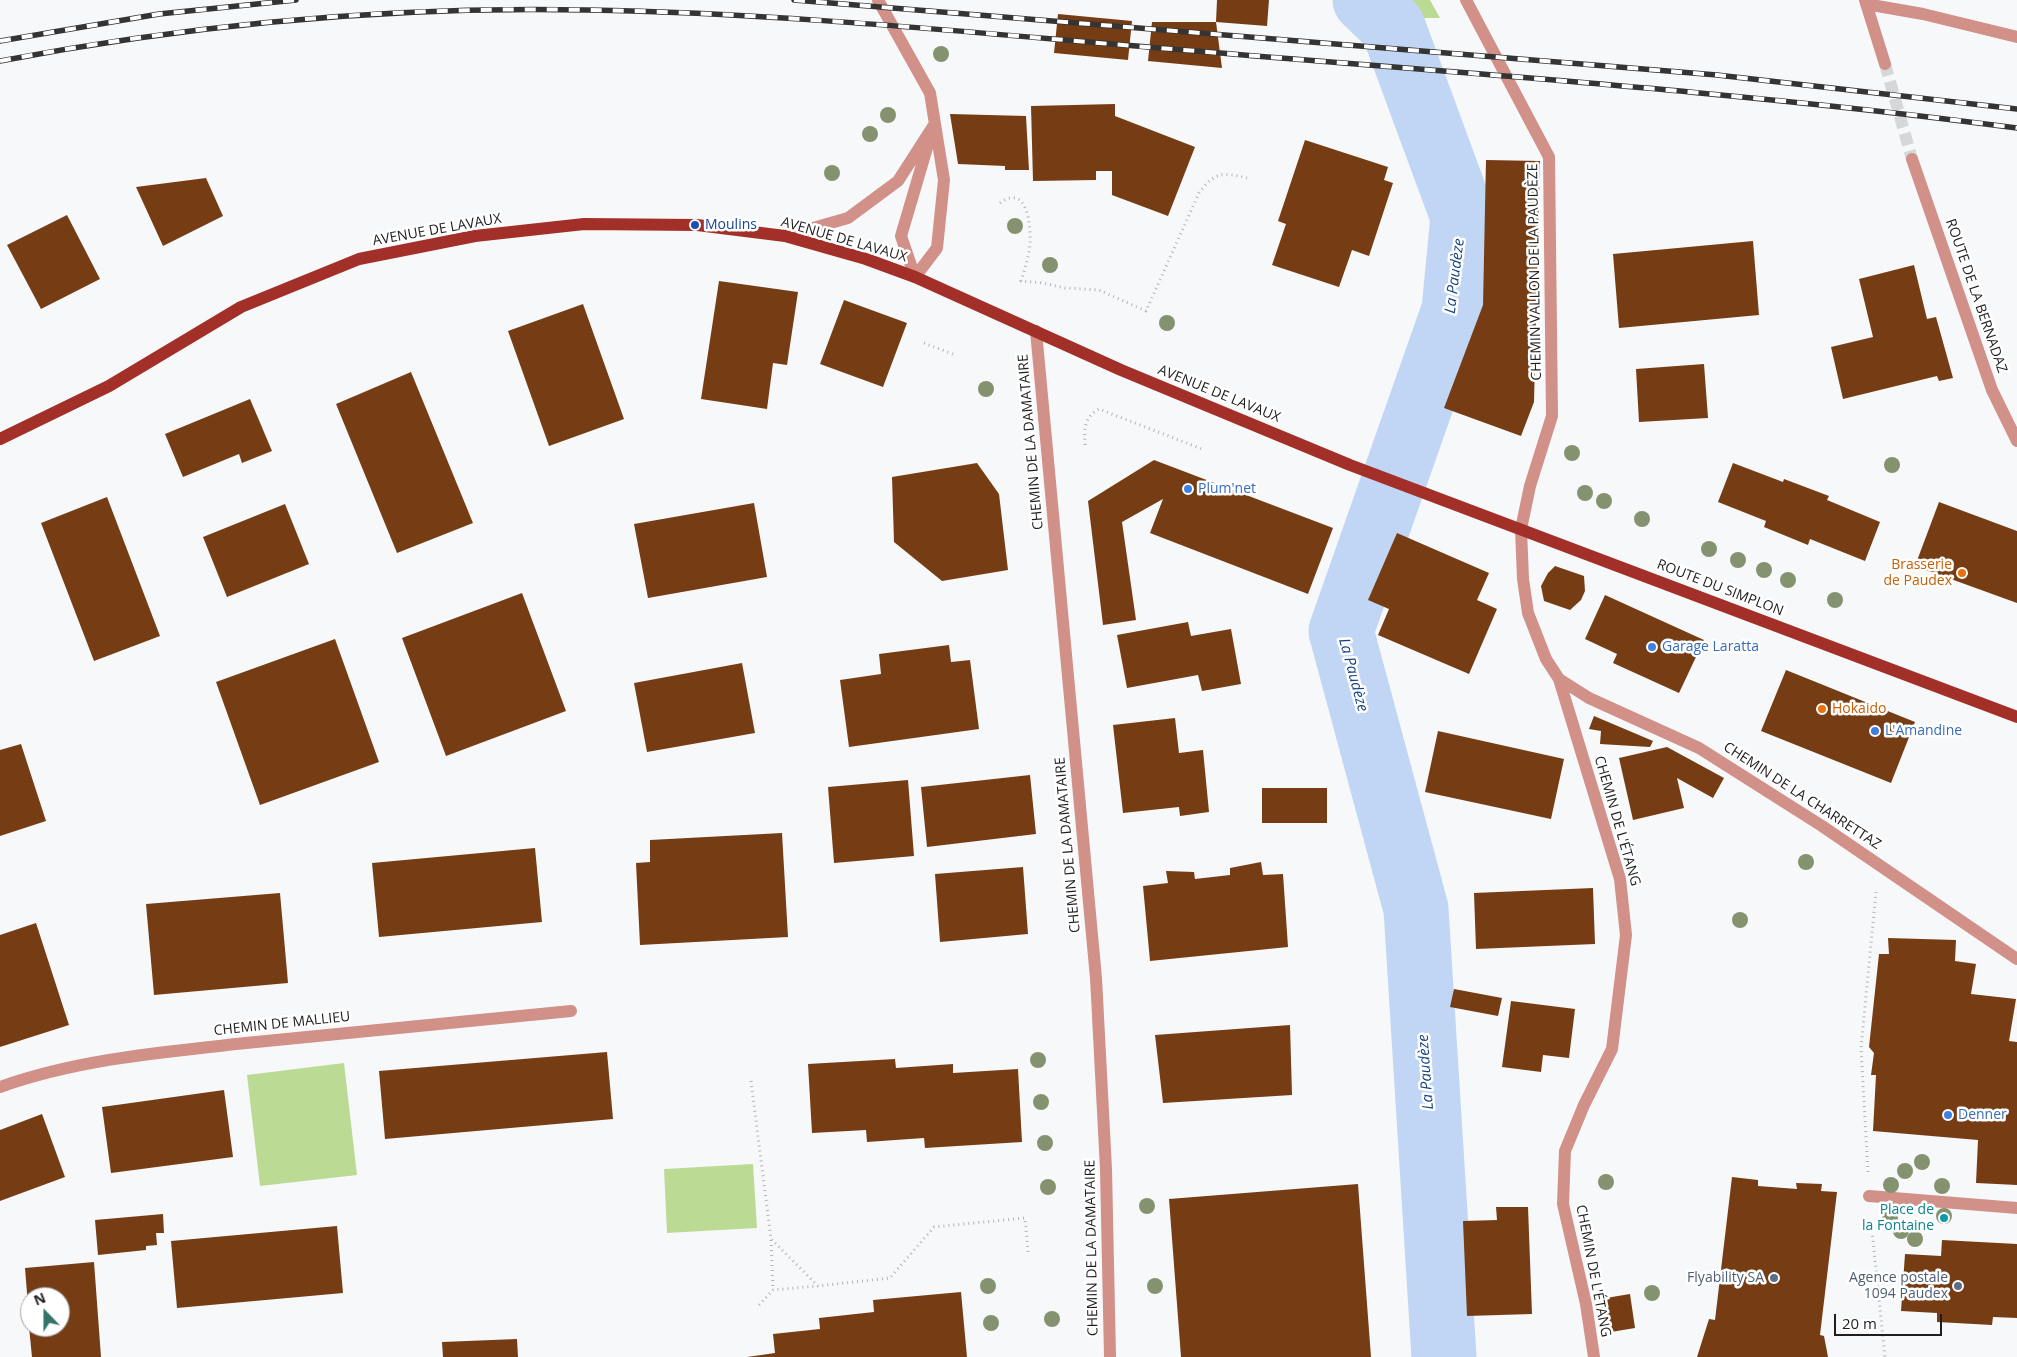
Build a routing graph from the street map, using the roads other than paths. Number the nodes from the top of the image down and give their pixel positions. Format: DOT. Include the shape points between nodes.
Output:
graph roads {
  1 [pos="878,0"];
  2 [pos="1466,0"];
  3 [pos="1866,2"];
  4 [pos="2017,37"];
  5 [pos="1885,64"];
  6 [pos="934,125"];
  7 [pos="1912,159"];
  8 [pos="785,236"];
  9 [pos="915,277"];
  10 [pos="1036,331"];
  11 [pos="0,439"];
  12 [pos="2017,441"];
  13 [pos="1412,489"];
  14 [pos="1520,529"];
  15 [pos="1559,680"];
  16 [pos="2017,716"];
  17 [pos="2017,959"];
  18 [pos="571,1011"];
  19 [pos="0,1087"];
  20 [pos="1869,1196"];
  21 [pos="2017,1208"];
  22 [pos="1110,1357"];
  23 [pos="1594,1357"];
  1 -- 6 [label="street" via="930,93"];
  2 -- 14 [label="street, CHEMIN VALLON DE LA PAUDÈZE" via="1549,157 1552,416"];
  3 -- 4 [label="street"];
  3 -- 5 [label="street"];
  6 -- 8 [label="street" via="898,181 870,202 848,218"];
  6 -- 9 [label="street" via="901,236"];
  6 -- 9 [label="street" via="944,180 938,248"];
  7 -- 12 [label="street, ROUTE DE LA BERNADAZ" via="1992,390"];
  8 -- 9 [label="main road, AVENUE DE LAVAUX"];
  8 -- 11 [label="main road, AVENUE DE LAVAUX" via="697,225 584,224 475,236 359,260 241,307 108,386"];
  9 -- 10 [label="main road, AVENUE DE LAVAUX"];
  10 -- 13 [label="main road, AVENUE DE LAVAUX" via="1121,370"];
  10 -- 22 [label="street, CHEMIN DE LA DAMATAIRE" via="1096,978 1106,1169"];
  13 -- 14 [label="main road, ROUTE DU SIMPLON"];
  14 -- 15 [label="street, CHEMIN DE L'ÉTANG" via="1522,579 1528,613 1546,659"];
  14 -- 16 [label="main road, ROUTE DU SIMPLON"];
  15 -- 17 [label="street, CHEMIN DE LA CHARRETTAZ" via="1589,698 1699,748 1879,864"];
  15 -- 23 [label="street, CHEMIN DE L'ÉTANG" via="1620,878 1626,935 1612,1049 1565,1151 1563,1204 1586,1304"];
  18 -- 19 [label="street, CHEMIN DE MALLIEU" via="182,1050 100,1062 28,1077"];
  20 -- 21 [label="street"];
}
